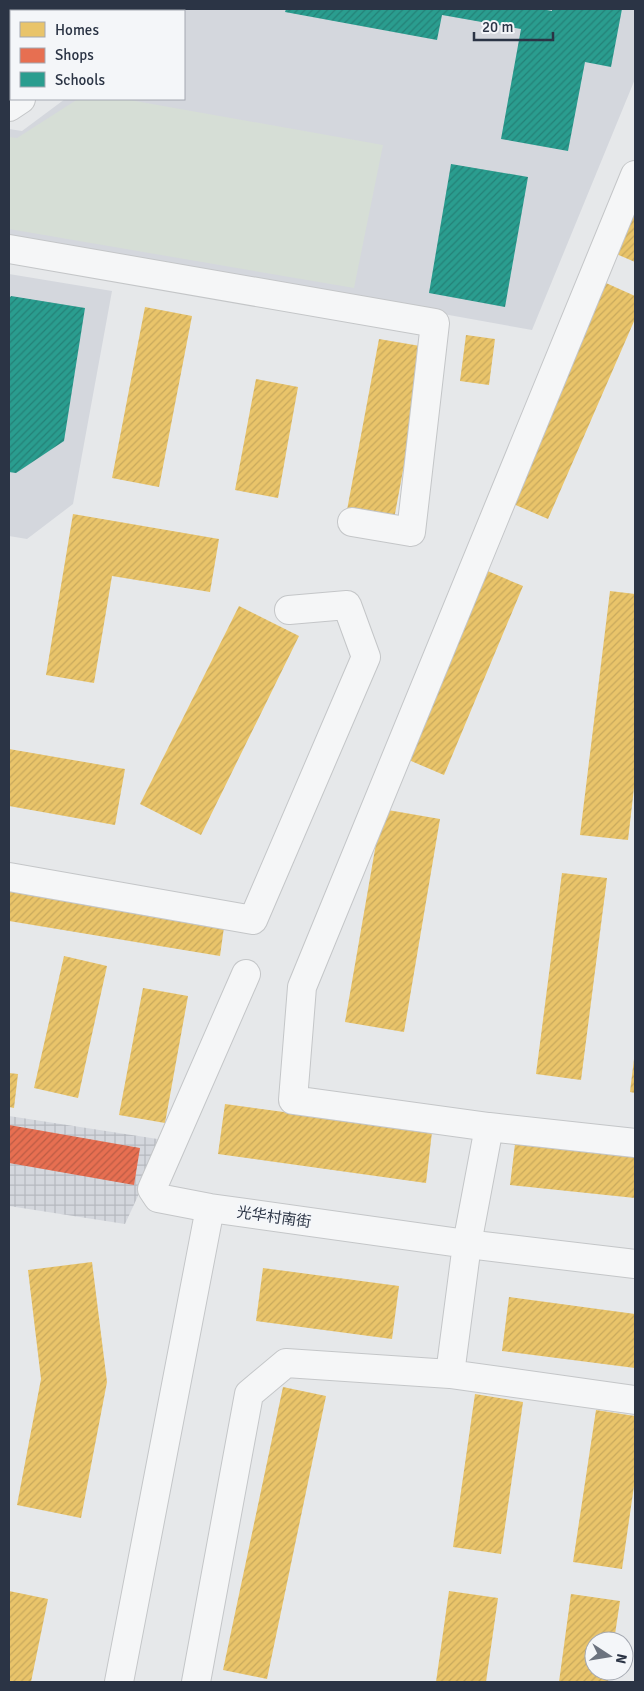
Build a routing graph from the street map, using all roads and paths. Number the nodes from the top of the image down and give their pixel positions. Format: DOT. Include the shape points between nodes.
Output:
graph roads {
  1 [pos="635,174"];
  2 [pos="9,249"];
  3 [pos="352,522"];
  4 [pos="289,610"];
  5 [pos="9,877"];
  6 [pos="246,974"];
  7 [pos="489,1127"];
  8 [pos="635,1143"];
  9 [pos="210,1208"];
  10 [pos="467,1244"];
  11 [pos="635,1264"];
  12 [pos="450,1374"];
  13 [pos="635,1400"];
  14 [pos="119,1682"];
  15 [pos="196,1682"];
  1 -- 7 [label="street" via="302,987 293,1100"];
  2 -- 3 [label="street" via="435,323 411,532"];
  4 -- 5 [label="street" via="347,605 366,657 253,920"];
  6 -- 9 [label="street, 光华村南街" via="152,1188 158,1198"];
  7 -- 8 [label="street"];
  7 -- 10 [label="street"];
  9 -- 10 [label="street, 光华村南街"];
  9 -- 14 [label="street"];
  10 -- 11 [label="street, 光华村南街"];
  10 -- 12 [label="street"];
  12 -- 13 [label="street"];
  12 -- 15 [label="street" via="286,1363 249,1394"];
}
